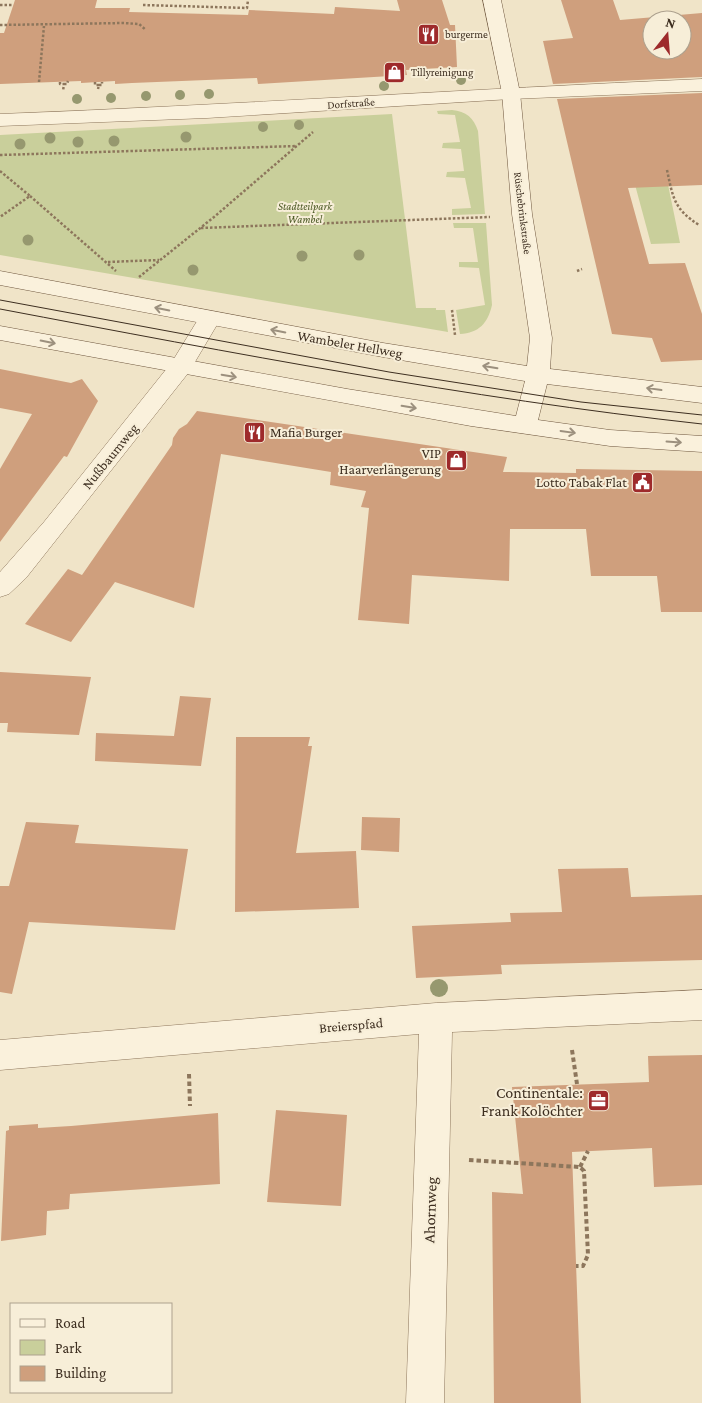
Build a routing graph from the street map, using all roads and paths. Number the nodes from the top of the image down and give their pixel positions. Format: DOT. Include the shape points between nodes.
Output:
graph roads {
  1 [pos="248,0"];
  2 [pos="492,0"];
  3 [pos="143,5"];
  4 [pos="0,6"];
  5 [pos="13,6"];
  6 [pos="0,25"];
  7 [pos="44,25"];
  8 [pos="146,30"];
  9 [pos="39,82"];
  10 [pos="60,82"];
  11 [pos="68,82"];
  12 [pos="95,82"];
  13 [pos="102,82"];
  14 [pos="64,84"];
  15 [pos="99,84"];
  16 [pos="702,85"];
  17 [pos="98,90"];
  18 [pos="63,92"];
  19 [pos="511,93"];
  20 [pos="349,104"];
  21 [pos="0,120"];
  22 [pos="297,146"];
  23 [pos="0,155"];
  24 [pos="668,170"];
  25 [pos="0,171"];
  26 [pos="30,196"];
  27 [pos="0,217"];
  28 [pos="490,217"];
  29 [pos="699,225"];
  30 [pos="200,228"];
  31 [pos="160,260"];
  32 [pos="107,262"];
  33 [pos="582,270"];
  34 [pos="577,271"];
  35 [pos="118,274"];
  36 [pos="0,278"];
  37 [pos="137,278"];
  38 [pos="452,310"];
  39 [pos="210,318"];
  40 [pos="0,333"];
  41 [pos="456,340"];
  42 [pos="181,367"];
  43 [pos="538,375"];
  44 [pos="702,395"];
  45 [pos="525,426"];
  46 [pos="702,444"];
  47 [pos="0,587"];
  48 [pos="702,1005"];
  49 [pos="436,1018"];
  50 [pos="572,1050"];
  51 [pos="0,1055"];
  52 [pos="189,1074"];
  53 [pos="577,1084"];
  54 [pos="190,1106"];
  55 [pos="588,1151"];
  56 [pos="463,1160"];
  57 [pos="580,1167"];
  58 [pos="576,1266"];
  59 [pos="425,1403"];
  1 -- 3 [label="path" via="247,8"];
  2 -- 19 [label="main road, Rüschebrinkstraße"];
  4 -- 5 [label="path"];
  6 -- 7 [label="path"];
  7 -- 8 [label="path" via="123,22 139,24"];
  7 -- 9 [label="path"];
  10 -- 14 [label="path"];
  11 -- 14 [label="path"];
  12 -- 15 [label="path" via="95,85"];
  13 -- 15 [label="path"];
  14 -- 18 [label="path"];
  15 -- 17 [label="path"];
  16 -- 19 [label="main road, Dorfstraße"];
  19 -- 20 [label="main road, Dorfstraße"];
  19 -- 43 [label="main road, Rüschebrinkstraße" via="522,214 541,338"];
  20 -- 21 [label="main road, Dorfstraße"];
  20 -- 22 [label="path"];
  22 -- 23 [label="path"];
  22 -- 30 [label="path"];
  24 -- 29 [label="path" via="680,213"];
  25 -- 26 [label="path"];
  26 -- 27 [label="path"];
  26 -- 32 [label="path"];
  28 -- 30 [label="path"];
  30 -- 31 [label="path"];
  31 -- 32 [label="path"];
  31 -- 37 [label="path"];
  32 -- 35 [label="path"];
  33 -- 34 [label="path"];
  39 -- 36 [label="main road, Wambeler Hellweg, one-way"];
  38 -- 41 [label="path"];
  39 -- 42 [label="main road, Nußbaumweg"];
  43 -- 39 [label="main road, Wambeler Hellweg, one-way"];
  40 -- 42 [label="main road, one-way"];
  42 -- 45 [label="main road, one-way"];
  42 -- 47 [label="main road, Nußbaumweg" via="53,528"];
  44 -- 43 [label="main road, Wambeler Hellweg, one-way"];
  43 -- 45 [label="main road, Rüschebrinkstraße"];
  45 -- 46 [label="main road, one-way" via="610,438"];
  48 -- 49 [label="main road, Breierspfad"];
  49 -- 51 [label="main road, Breierspfad"];
  49 -- 59 [label="main road, Ahornweg"];
  50 -- 53 [label="path"];
  52 -- 54 [label="path"];
  55 -- 57 [label="path"];
  56 -- 57 [label="path"];
  57 -- 58 [label="path" via="584,1171 588,1255 582,1266"];
}
